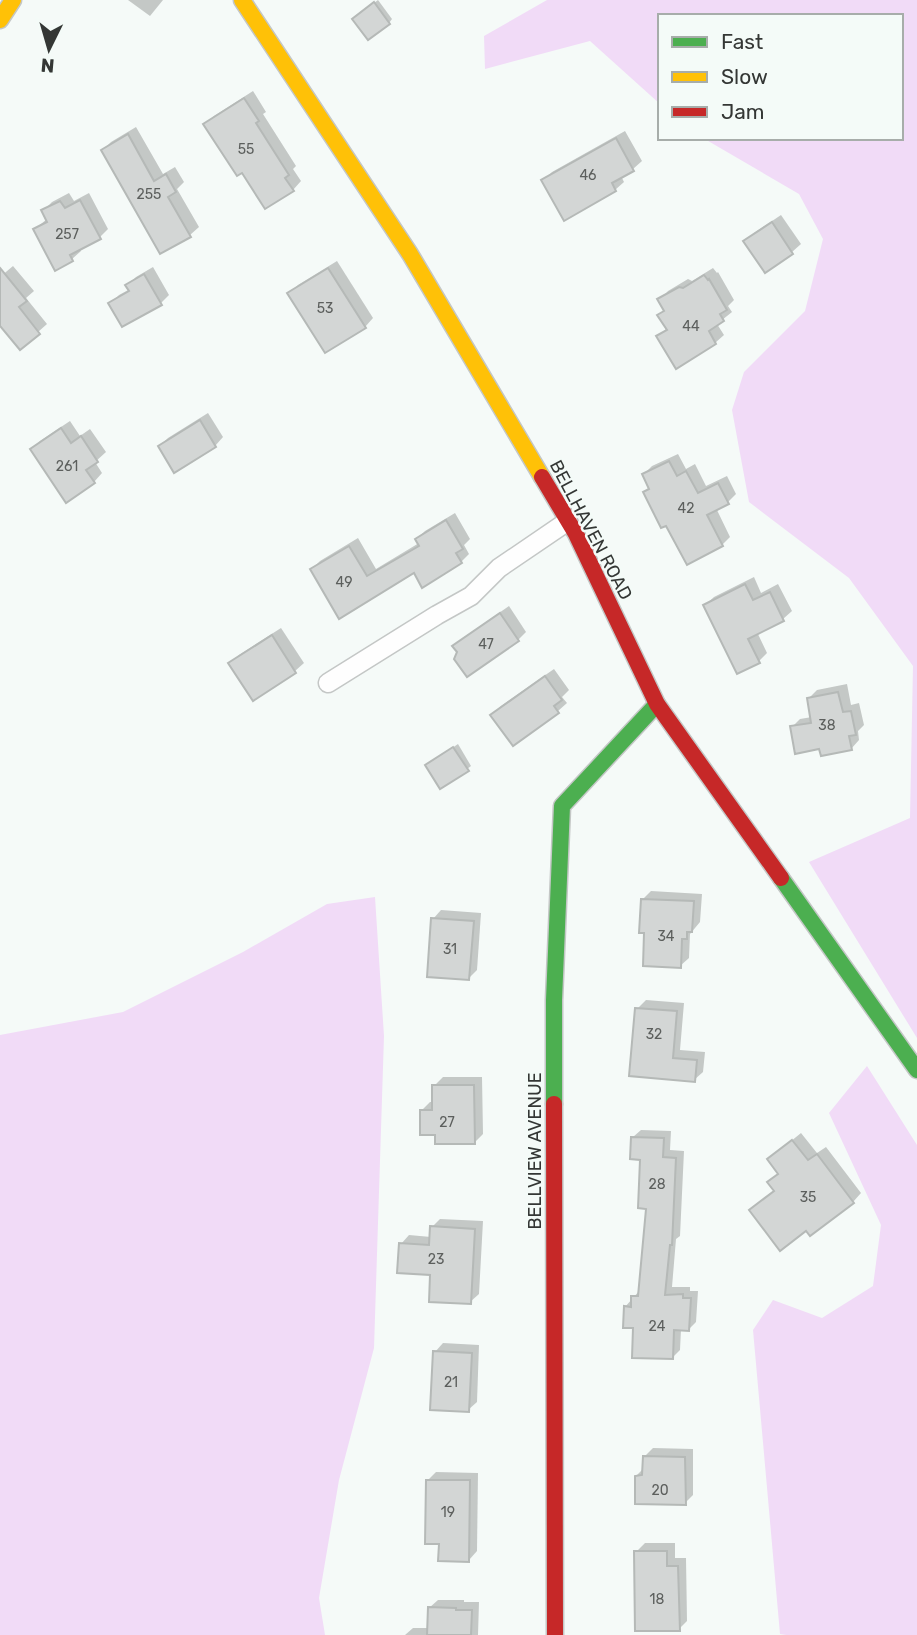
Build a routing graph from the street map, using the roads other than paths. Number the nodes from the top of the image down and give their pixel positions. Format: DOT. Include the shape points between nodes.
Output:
graph roads {
  1 [pos="13,0"];
  2 [pos="242,0"];
  3 [pos="0,20"];
  4 [pos="568,521"];
  5 [pos="328,683"];
  6 [pos="657,704"];
  7 [pos="917,1070"];
  8 [pos="555,1635"];
  1 -- 3 [label="street"];
  2 -- 4 [label="street, BELLHAVEN ROAD" via="410,254"];
  4 -- 5 [label="lane" via="499,568 471,596"];
  4 -- 6 [label="street, BELLHAVEN ROAD"];
  6 -- 7 [label="street, BELLHAVEN ROAD"];
  6 -- 8 [label="street, BELLVIEW AVENUE" via="562,806 554,1000"];
}
